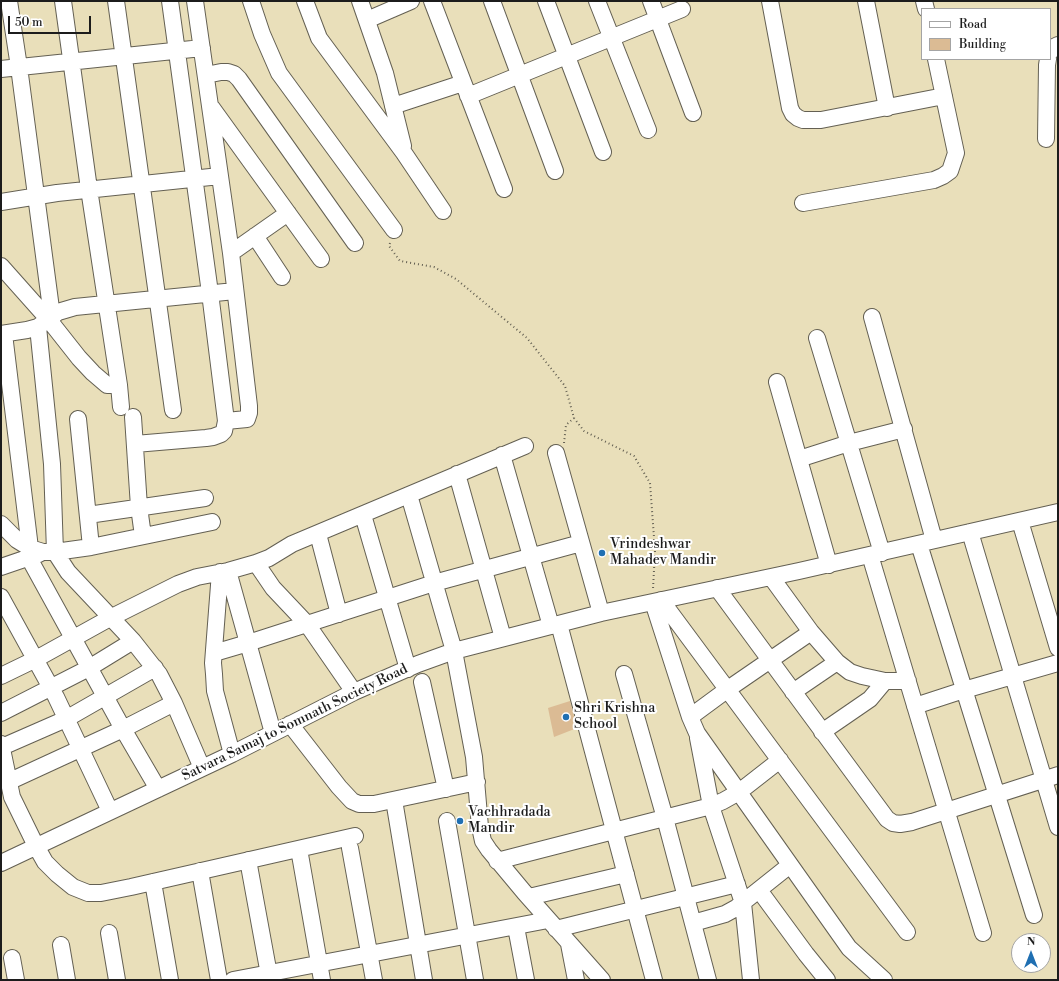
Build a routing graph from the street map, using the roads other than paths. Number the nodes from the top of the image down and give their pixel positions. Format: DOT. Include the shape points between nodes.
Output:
graph roads {
  1 [pos="9,1"];
  2 [pos="63,1"];
  3 [pos="116,1"];
  4 [pos="170,1"];
  5 [pos="195,1"];
  6 [pos="251,1"];
  7 [pos="305,1"];
  8 [pos="360,1"];
  9 [pos="411,1"];
  10 [pos="432,1"];
  11 [pos="492,1"];
  12 [pos="546,1"];
  13 [pos="597,1"];
  14 [pos="651,1"];
  15 [pos="770,1"];
  16 [pos="866,1"];
  17 [pos="682,9"];
  18 [pos="658,19"];
  19 [pos="367,20"];
  20 [pos="611,38"];
  21 [pos="202,48"];
  22 [pos="177,50"];
  23 [pos="567,55"];
  24 [pos="124,56"];
  25 [pos="936,60"];
  26 [pos="1048,60"];
  27 [pos="72,61"];
  28 [pos="19,67"];
  29 [pos="1,69"];
  30 [pos="206,75"];
  31 [pos="519,75"];
  32 [pos="466,89"];
  33 [pos="944,96"];
  34 [pos="211,106"];
  35 [pos="393,106"];
  36 [pos="887,108"];
  37 [pos="693,113"];
  38 [pos="648,130"];
  39 [pos="1046,139"];
  40 [pos="603,152"];
  41 [pos="404,153"];
  42 [pos="555,171"];
  43 [pos="220,176"];
  44 [pos="195,178"];
  45 [pos="142,184"];
  46 [pos="89,189"];
  47 [pos="504,189"];
  48 [pos="37,196"];
  49 [pos="1,202"];
  50 [pos="804,203"];
  51 [pos="443,211"];
  52 [pos="288,213"];
  53 [pos="394,230"];
  54 [pos="255,236"];
  55 [pos="355,243"];
  56 [pos="231,253"];
  57 [pos="321,259"];
  58 [pos="1,266"];
  59 [pos="282,277"];
  60 [pos="235,290"];
  61 [pos="210,293"];
  62 [pos="158,299"];
  63 [pos="107,304"];
  64 [pos="872,317"];
  65 [pos="46,321"];
  66 [pos="2,334"];
  67 [pos="817,338"];
  68 [pos="777,382"];
  69 [pos="119,385"];
  70 [pos="121,407"];
  71 [pos="173,410"];
  72 [pos="133,417"];
  73 [pos="78,419"];
  74 [pos="226,421"];
  75 [pos="904,429"];
  76 [pos="849,443"];
  77 [pos="135,444"];
  78 [pos="525,446"];
  79 [pos="556,453"];
  80 [pos="502,455"];
  81 [pos="799,459"];
  82 [pos="457,474"];
  83 [pos="409,495"];
  84 [pos="205,498"];
  85 [pos="139,507"];
  86 [pos="1058,512"];
  87 [pos="88,515"];
  88 [pos="363,515"];
  89 [pos="1020,521"];
  90 [pos="212,522"];
  91 [pos="1,524"];
  92 [pos="970,532"];
  93 [pos="318,534"];
  94 [pos="143,536"];
  95 [pos="927,542"];
  96 [pos="581,543"];
  97 [pos="91,547"];
  98 [pos="39,552"];
  99 [pos="876,554"];
  100 [pos="531,556"];
  101 [pos="256,562"];
  102 [pos="829,565"];
  103 [pos="1,567"];
  104 [pos="484,569"];
  105 [pos="224,572"];
  106 [pos="771,577"];
  107 [pos="434,583"];
  108 [pos="717,588"];
  109 [pos="1,597"];
  110 [pos="388,598"];
  111 [pos="657,601"];
  112 [pos="601,613"];
  113 [pos="339,614"];
  114 [pos="110,618"];
  115 [pos="308,624"];
  116 [pos="555,625"];
  117 [pos="811,632"];
  118 [pos="503,638"];
  119 [pos="73,639"];
  120 [pos="133,641"];
  121 [pos="248,643"];
  122 [pos="1058,648"];
  123 [pos="454,651"];
  124 [pos="214,653"];
  125 [pos="36,659"];
  126 [pos="770,661"];
  127 [pos="837,662"];
  128 [pos="1058,663"];
  129 [pos="89,668"];
  130 [pos="155,668"];
  131 [pos="408,669"];
  132 [pos="624,674"];
  133 [pos="1,676"];
  134 [pos="1013,676"];
  135 [pos="885,681"];
  136 [pos="908,681"];
  137 [pos="422,682"];
  138 [pos="51,688"];
  139 [pos="728,689"];
  140 [pos="964,690"];
  141 [pos="354,692"];
  142 [pos="793,692"];
  143 [pos="105,696"];
  144 [pos="174,703"];
  145 [pos="915,706"];
  146 [pos="1,712"];
  147 [pos="690,717"];
  148 [pos="66,718"];
  149 [pos="290,724"];
  150 [pos="123,729"];
  151 [pos="822,732"];
  152 [pos="273,733"];
  153 [pos="697,733"];
  154 [pos="2,745"];
  155 [pos="80,748"];
  156 [pos="232,754"];
  157 [pos="780,760"];
  158 [pos="202,768"];
  159 [pos="1051,777"];
  160 [pos="8,782"];
  161 [pos="477,782"];
  162 [pos="158,789"];
  163 [pos="446,789"];
  164 [pos="739,792"];
  165 [pos="996,794"];
  166 [pos="394,800"];
  167 [pos="711,806"];
  168 [pos="110,811"];
  169 [pos="946,811"];
  170 [pos="665,818"];
  171 [pos="447,821"];
  172 [pos="1058,826"];
  173 [pos="615,831"];
  174 [pos="36,846"];
  175 [pos="299,849"];
  176 [pos="248,860"];
  177 [pos="497,861"];
  178 [pos="1,863"];
  179 [pos="790,865"];
  180 [pos="200,872"];
  181 [pos="626,874"];
  182 [pos="153,882"];
  183 [pos="737,884"];
  184 [pos="759,890"];
  185 [pos="686,896"];
  186 [pos="528,897"];
  187 [pos="743,903"];
  188 [pos="636,909"];
  189 [pos="1034,915"];
  190 [pos="693,923"];
  191 [pos="552,925"];
  192 [pos="516,927"];
  193 [pos="907,932"];
  194 [pos="109,933"];
  195 [pos="983,933"];
  196 [pos="468,936"];
  197 [pos="569,944"];
  198 [pos="61,945"];
  199 [pos="418,946"];
  200 [pos="370,955"];
  201 [pos="12,958"];
  202 [pos="320,964"];
  203 [pos="269,977"];
  204 [pos="16,980"];
  205 [pos="67,980"];
  206 [pos="117,980"];
  207 [pos="170,980"];
  208 [pos="219,980"];
  209 [pos="233,980"];
  210 [pos="322,980"];
  211 [pos="374,980"];
  212 [pos="424,980"];
  213 [pos="475,980"];
  214 [pos="526,980"];
  215 [pos="576,980"];
  216 [pos="602,980"];
  217 [pos="654,980"];
  218 [pos="708,980"];
  219 [pos="751,980"];
  220 [pos="827,980"];
  221 [pos="884,980"];
  1 -- 28 [label="street"];
  2 -- 27 [label="street"];
  3 -- 24 [label="street"];
  4 -- 22 [label="street"];
  5 -- 21 [label="street"];
  6 -- 53 [label="street" via="279,73"];
  7 -- 41 [label="street" via="319,38"];
  8 -- 19 [label="street"];
  9 -- 19 [label="street"];
  10 -- 32 [label="street"];
  11 -- 31 [label="street"];
  12 -- 23 [label="street"];
  13 -- 20 [label="street"];
  14 -- 18 [label="street"];
  15 -- 36 [label="street" via="793,114 803,120 822,120"];
  16 -- 36 [label="street"];
  17 -- 18 [label="street"];
  18 -- 20 [label="street"];
  18 -- 37 [label="street"];
  19 -- 35 [label="street"];
  20 -- 23 [label="street"];
  20 -- 38 [label="street"];
  21 -- 22 [label="street"];
  21 -- 30 [label="street"];
  22 -- 24 [label="street"];
  22 -- 44 [label="street"];
  23 -- 31 [label="street"];
  23 -- 40 [label="street"];
  24 -- 27 [label="street"];
  24 -- 45 [label="street"];
  25 -- 33 [label="street"];
  26 -- 39 [label="street"];
  27 -- 28 [label="street"];
  27 -- 46 [label="street"];
  28 -- 29 [label="street"];
  28 -- 48 [label="street"];
  30 -- 34 [label="street"];
  30 -- 55 [label="street" via="228,72 239,79"];
  31 -- 32 [label="street"];
  31 -- 42 [label="street"];
  32 -- 35 [label="street"];
  32 -- 47 [label="street"];
  33 -- 36 [label="street"];
  33 -- 50 [label="street" via="956,153 950,170 943,176 934,180"];
  34 -- 43 [label="street"];
  34 -- 52 [label="street"];
  35 -- 41 [label="street"];
  41 -- 51 [label="street"];
  43 -- 44 [label="street"];
  43 -- 56 [label="street"];
  44 -- 45 [label="street"];
  44 -- 61 [label="street"];
  45 -- 46 [label="street"];
  45 -- 62 [label="street"];
  46 -- 48 [label="street"];
  46 -- 63 [label="street"];
  48 -- 49 [label="street"];
  48 -- 65 [label="street"];
  52 -- 54 [label="street"];
  52 -- 57 [label="street"];
  54 -- 56 [label="street"];
  54 -- 59 [label="street"];
  56 -- 60 [label="street"];
  58 -- 65 [label="street"];
  60 -- 61 [label="street"];
  60 -- 74 [label="street" via="250,412 247,419"];
  61 -- 62 [label="street"];
  61 -- 74 [label="street"];
  62 -- 63 [label="street"];
  62 -- 71 [label="street"];
  63 -- 65 [label="street" via="66,309"];
  63 -- 69 [label="street"];
  64 -- 75 [label="street"];
  65 -- 66 [label="street" via="27,330"];
  65 -- 69 [label="street" via="93,373 107,385"];
  65 -- 98 [label="street" via="52,464"];
  66 -- 98 [label="street"];
  67 -- 76 [label="street"];
  68 -- 81 [label="street"];
  69 -- 70 [label="street"];
  72 -- 77 [label="street"];
  73 -- 87 [label="street"];
  74 -- 77 [label="street" via="224,431 213,437"];
  75 -- 76 [label="street"];
  75 -- 95 [label="street"];
  76 -- 81 [label="street"];
  76 -- 99 [label="street"];
  77 -- 85 [label="street"];
  78 -- 80 [label="street"];
  79 -- 96 [label="street"];
  80 -- 82 [label="street"];
  80 -- 100 [label="street"];
  81 -- 102 [label="street"];
  82 -- 83 [label="street"];
  82 -- 104 [label="street"];
  83 -- 88 [label="street"];
  83 -- 107 [label="street"];
  84 -- 85 [label="street"];
  85 -- 87 [label="street"];
  85 -- 94 [label="street"];
  86 -- 89 [label="street, Satvara Samaj to Somnath Society Road"];
  87 -- 97 [label="street"];
  88 -- 93 [label="street"];
  88 -- 110 [label="street"];
  89 -- 92 [label="street, Satvara Samaj to Somnath Society Road"];
  89 -- 122 [label="street"];
  90 -- 94 [label="street"];
  91 -- 98 [label="street" via="17,540"];
  92 -- 95 [label="street, Satvara Samaj to Somnath Society Road"];
  92 -- 134 [label="street"];
  93 -- 101 [label="street"];
  93 -- 113 [label="street"];
  94 -- 97 [label="street"];
  95 -- 99 [label="street, Satvara Samaj to Somnath Society Road"];
  95 -- 140 [label="street"];
  96 -- 100 [label="street"];
  96 -- 112 [label="street"];
  97 -- 98 [label="street"];
  98 -- 103 [label="street"];
  98 -- 114 [label="street" via="68,572"];
  98 -- 119 [label="street"];
  99 -- 102 [label="street, Satvara Samaj to Somnath Society Road"];
  99 -- 136 [label="street"];
  100 -- 104 [label="street"];
  100 -- 116 [label="street"];
  101 -- 105 [label="street"];
  101 -- 115 [label="street" via="273,588"];
  102 -- 106 [label="street, Satvara Samaj to Somnath Society Road"];
  104 -- 107 [label="street"];
  104 -- 118 [label="street"];
  105 -- 114 [label="street" via="178,584"];
  105 -- 121 [label="street"];
  105 -- 124 [label="street"];
  106 -- 108 [label="street, Satvara Samaj to Somnath Society Road"];
  106 -- 117 [label="street"];
  107 -- 110 [label="street"];
  107 -- 123 [label="street"];
  108 -- 111 [label="street, Satvara Samaj to Somnath Society Road"];
  108 -- 126 [label="street"];
  109 -- 125 [label="street"];
  110 -- 113 [label="street"];
  110 -- 131 [label="street"];
  111 -- 112 [label="street, Satvara Samaj to Somnath Society Road"];
  111 -- 139 [label="street"];
  111 -- 147 [label="street"];
  112 -- 116 [label="street, Satvara Samaj to Somnath Society Road"];
  113 -- 115 [label="street"];
  114 -- 119 [label="street"];
  114 -- 120 [label="street"];
  115 -- 121 [label="street"];
  115 -- 141 [label="street"];
  116 -- 118 [label="street, Satvara Samaj to Somnath Society Road"];
  116 -- 173 [label="street"];
  117 -- 126 [label="street"];
  117 -- 127 [label="street"];
  118 -- 123 [label="street, Satvara Samaj to Somnath Society Road"];
  119 -- 125 [label="street"];
  119 -- 129 [label="street"];
  120 -- 129 [label="street"];
  120 -- 130 [label="street"];
  121 -- 124 [label="street"];
  121 -- 152 [label="street"];
  123 -- 131 [label="street, Satvara Samaj to Somnath Society Road"];
  123 -- 161 [label="street"];
  124 -- 156 [label="street" via="216,691"];
  125 -- 133 [label="street"];
  125 -- 138 [label="street"];
  126 -- 139 [label="street"];
  126 -- 142 [label="street"];
  127 -- 135 [label="street" via="850,672"];
  127 -- 142 [label="street"];
  128 -- 134 [label="street"];
  129 -- 138 [label="street"];
  129 -- 143 [label="street"];
  130 -- 143 [label="street"];
  130 -- 144 [label="street"];
  131 -- 141 [label="street, Satvara Samaj to Somnath Society Road"];
  132 -- 170 [label="street"];
  134 -- 140 [label="street"];
  134 -- 159 [label="street"];
  135 -- 136 [label="street"];
  135 -- 151 [label="street" via="870,699"];
  136 -- 145 [label="street"];
  137 -- 163 [label="street"];
  138 -- 146 [label="street"];
  138 -- 148 [label="street"];
  139 -- 147 [label="street"];
  139 -- 157 [label="street"];
  140 -- 145 [label="street"];
  140 -- 165 [label="street"];
  141 -- 149 [label="street, Satvara Samaj to Somnath Society Road"];
  142 -- 151 [label="street"];
  143 -- 148 [label="street"];
  143 -- 150 [label="street"];
  144 -- 150 [label="street"];
  144 -- 158 [label="street"];
  145 -- 169 [label="street"];
  147 -- 153 [label="street"];
  148 -- 154 [label="street"];
  148 -- 155 [label="street"];
  149 -- 152 [label="street, Satvara Samaj to Somnath Society Road"];
  149 -- 166 [label="street" via="352,801 359,804 374,804"];
  150 -- 155 [label="street"];
  150 -- 162 [label="street"];
  151 -- 169 [label="street" via="887,819 893,823 912,822"];
  152 -- 156 [label="street, Satvara Samaj to Somnath Society Road"];
  153 -- 164 [label="street"];
  153 -- 167 [label="street"];
  154 -- 160 [label="street"];
  155 -- 160 [label="street"];
  155 -- 168 [label="street"];
  156 -- 158 [label="street, Satvara Samaj to Somnath Society Road"];
  157 -- 164 [label="street"];
  157 -- 193 [label="street"];
  158 -- 162 [label="street, Satvara Samaj to Somnath Society Road"];
  159 -- 165 [label="street"];
  159 -- 172 [label="street"];
  160 -- 174 [label="street" via="12,797"];
  161 -- 163 [label="street"];
  161 -- 177 [label="street" via="483,841"];
  162 -- 168 [label="street, Satvara Samaj to Somnath Society Road"];
  163 -- 166 [label="street"];
  164 -- 167 [label="street"];
  164 -- 179 [label="street"];
  165 -- 169 [label="street"];
  165 -- 189 [label="street"];
  166 -- 199 [label="street"];
  167 -- 170 [label="street"];
  167 -- 183 [label="street"];
  168 -- 174 [label="street, Satvara Samaj to Somnath Society Road"];
  169 -- 195 [label="street"];
  170 -- 173 [label="street"];
  170 -- 185 [label="street"];
  171 -- 196 [label="street"];
  173 -- 177 [label="street"];
  173 -- 181 [label="street"];
  174 -- 178 [label="street, Satvara Samaj to Somnath Society Road"];
  174 -- 182 [label="street" via="45,862 58,874 73,887 88,893"];
  175 -- 176 [label="street"];
  175 -- 200 [label="street" via="352,842"];
  175 -- 202 [label="street"];
  176 -- 180 [label="street"];
  176 -- 203 [label="street"];
  177 -- 186 [label="street"];
  179 -- 184 [label="street"];
  179 -- 221 [label="street" via="849,948"];
  180 -- 182 [label="street"];
  180 -- 208 [label="street"];
  181 -- 186 [label="street"];
  181 -- 188 [label="street"];
  182 -- 207 [label="street"];
  183 -- 185 [label="street"];
  183 -- 187 [label="street"];
  184 -- 187 [label="street"];
  184 -- 220 [label="street"];
  185 -- 188 [label="street"];
  185 -- 190 [label="street"];
  186 -- 191 [label="street"];
  187 -- 190 [label="street" via="725,914"];
  187 -- 219 [label="street"];
  188 -- 191 [label="street"];
  188 -- 217 [label="street"];
  190 -- 218 [label="street"];
  191 -- 192 [label="street"];
  191 -- 197 [label="street"];
  192 -- 196 [label="street"];
  192 -- 214 [label="street"];
  194 -- 206 [label="street"];
  196 -- 199 [label="street"];
  196 -- 213 [label="street"];
  197 -- 215 [label="street"];
  197 -- 216 [label="street"];
  198 -- 205 [label="street"];
  199 -- 200 [label="street"];
  199 -- 212 [label="street"];
  200 -- 202 [label="street"];
  200 -- 211 [label="street"];
  201 -- 204 [label="street"];
  202 -- 203 [label="street"];
  202 -- 210 [label="street"];
  203 -- 209 [label="street"];
}
